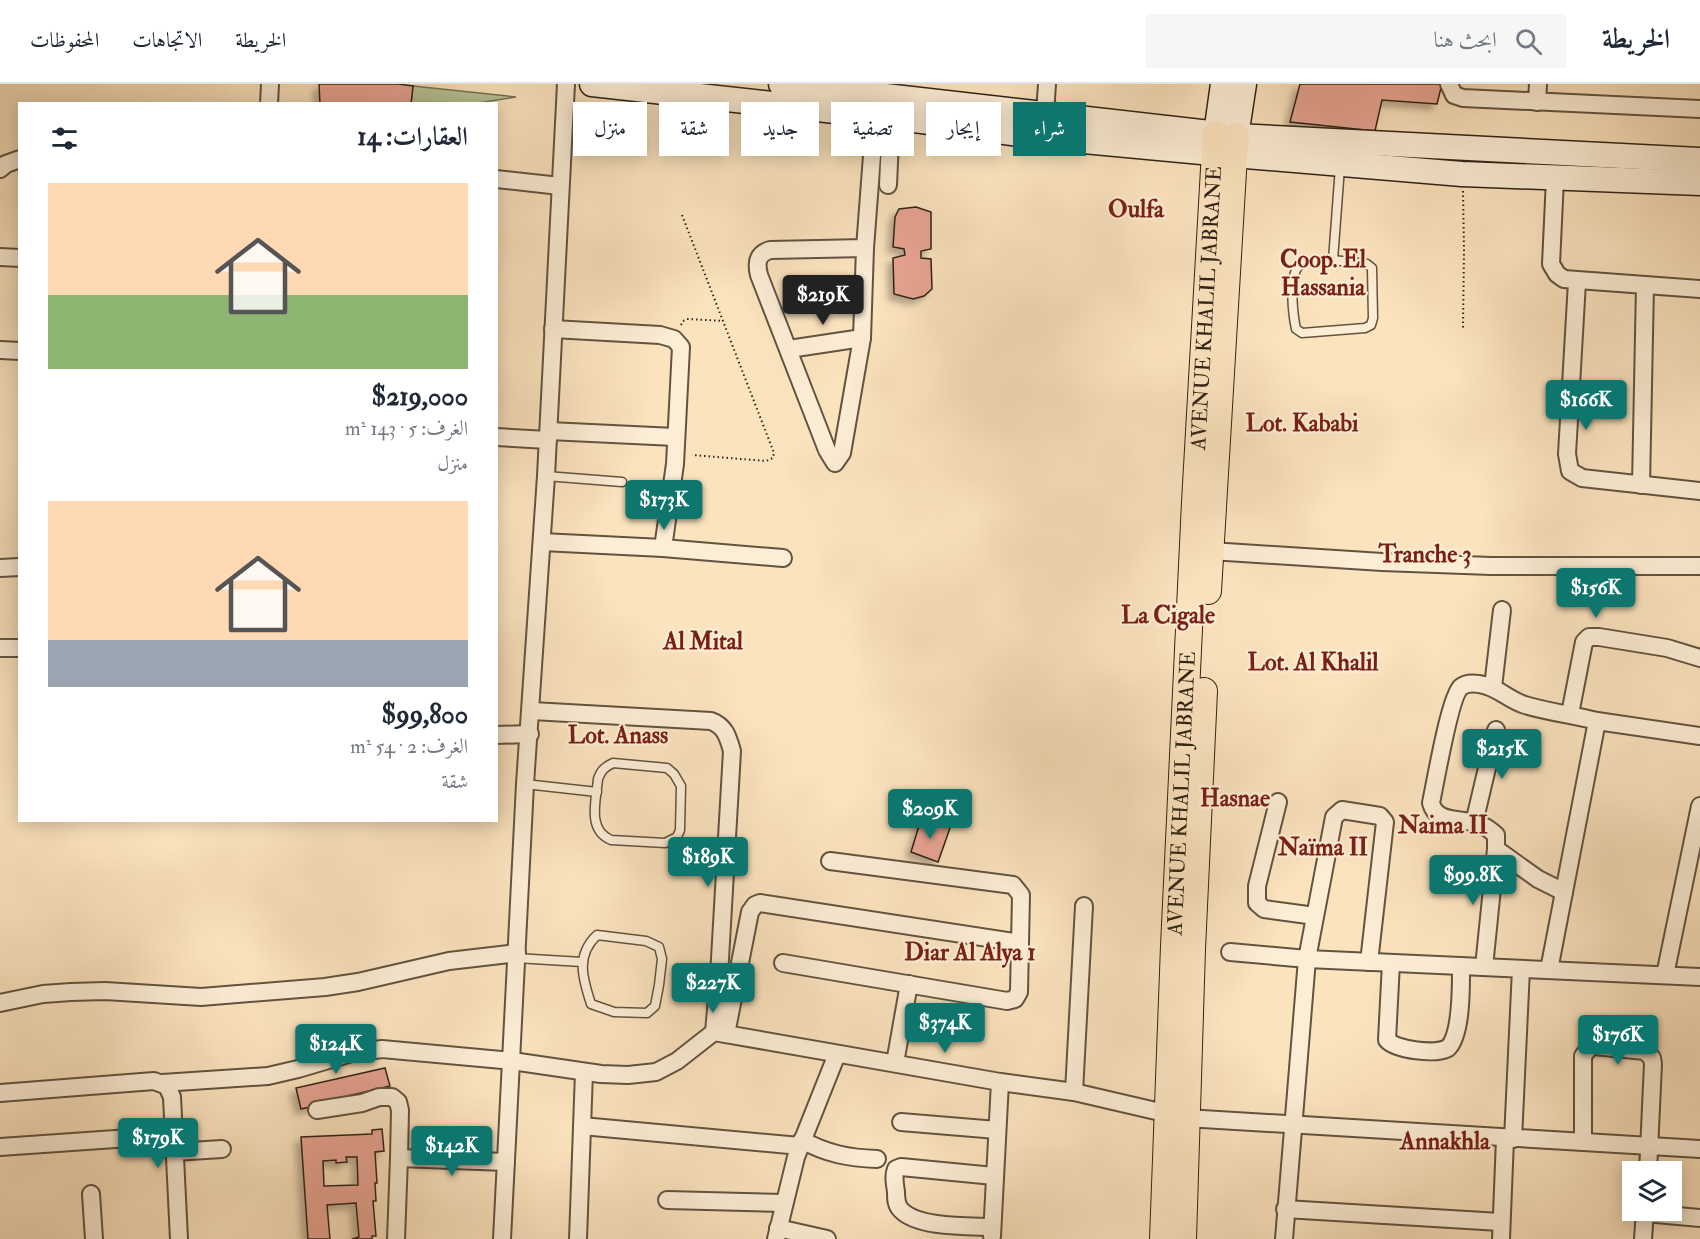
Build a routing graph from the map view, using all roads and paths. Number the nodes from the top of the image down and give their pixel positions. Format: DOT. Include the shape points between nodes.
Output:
graph roads {
  1 [pos="270,84"];
  2 [pos="566,84"];
  3 [pos="592,84"];
  4 [pos="781,84"];
  5 [pos="1047,84"];
  6 [pos="1223,84"];
  7 [pos="1244,84"];
  8 [pos="1449,84"];
  9 [pos="1538,84"];
  10 [pos="269,102"];
  11 [pos="1046,102"];
  12 [pos="1537,102"];
  13 [pos="1013,109"];
  14 [pos="831,110"];
  15 [pos="1700,110"];
  16 [pos="914,120"];
  17 [pos="1086,120"];
  18 [pos="1225,144"];
  19 [pos="878,156"];
  20 [pos="886,156"];
  21 [pos="18,160"];
  22 [pos="1700,160"];
  23 [pos="1340,164"];
  24 [pos="0,169"];
  25 [pos="1462,174"];
  26 [pos="498,179"];
  27 [pos="1555,179"];
  28 [pos="1700,183"];
  29 [pos="888,185"];
  30 [pos="560,186"];
  31 [pos="681,215"];
  32 [pos="865,248"];
  33 [pos="0,257"];
  34 [pos="18,258"];
  35 [pos="1333,260"];
  36 [pos="1577,282"];
  37 [pos="1645,285"];
  38 [pos="1700,288"];
  39 [pos="724,321"];
  40 [pos="1463,328"];
  41 [pos="553,329"];
  42 [pos="862,338"];
  43 [pos="678,342"];
  44 [pos="789,349"];
  45 [pos="0,350"];
  46 [pos="18,351"];
  47 [pos="548,436"];
  48 [pos="498,437"];
  49 [pos="675,437"];
  50 [pos="689,455"];
  51 [pos="546,476"];
  52 [pos="622,482"];
  53 [pos="1641,485"];
  54 [pos="1700,491"];
  55 [pos="542,542"];
  56 [pos="663,548"];
  57 [pos="1210,551"];
  58 [pos="783,558"];
  59 [pos="1700,566"];
  60 [pos="18,567"];
  61 [pos="0,568"];
  62 [pos="1502,610"];
  63 [pos="0,648"];
  64 [pos="18,648"];
  65 [pos="1700,658"];
  66 [pos="1493,687"];
  67 [pos="532,711"];
  68 [pos="1570,714"];
  69 [pos="1597,721"];
  70 [pos="1496,730"];
  71 [pos="530,734"];
  72 [pos="498,735"];
  73 [pos="1700,736"];
  74 [pos="525,784"];
  75 [pos="597,792"];
  76 [pos="1278,802"];
  77 [pos="1700,806"];
  78 [pos="1474,823"];
  79 [pos="1496,849"];
  80 [pos="830,861"];
  81 [pos="1564,892"];
  82 [pos="1083,906"];
  83 [pos="1315,916"];
  84 [pos="1020,943"];
  85 [pos="1230,952"];
  86 [pos="517,955"];
  87 [pos="1307,958"];
  88 [pos="582,962"];
  89 [pos="1369,962"];
  90 [pos="783,963"];
  91 [pos="1391,963"];
  92 [pos="1461,966"];
  93 [pos="1485,968"];
  94 [pos="1521,969"];
  95 [pos="1549,970"];
  96 [pos="1665,975"];
  97 [pos="1700,977"];
  98 [pos="909,984"];
  99 [pos="0,1003"];
  100 [pos="720,1033"];
  101 [pos="837,1054"];
  102 [pos="512,1061"];
  103 [pos="895,1063"];
  104 [pos="584,1072"];
  105 [pos="1000,1082"];
  106 [pos="162,1083"];
  107 [pos="1074,1092"];
  108 [pos="0,1093"];
  109 [pos="318,1110"];
  110 [pos="1176,1117"];
  111 [pos="901,1122"];
  112 [pos="1294,1125"];
  113 [pos="582,1126"];
  114 [pos="997,1130"];
  115 [pos="173,1135"];
  116 [pos="1509,1139"];
  117 [pos="1583,1142"];
  118 [pos="801,1143"];
  119 [pos="1700,1145"];
  120 [pos="1650,1146"];
  121 [pos="0,1147"];
  122 [pos="222,1149"];
  123 [pos="174,1152"];
  124 [pos="399,1158"];
  125 [pos="877,1159"];
  126 [pos="1649,1161"];
  127 [pos="506,1162"];
  128 [pos="994,1176"];
  129 [pos="91,1194"];
  130 [pos="667,1200"];
  131 [pos="784,1203"];
  132 [pos="1285,1209"];
  133 [pos="1682,1216"];
  134 [pos="1700,1218"];
  135 [pos="1644,1221"];
  136 [pos="1501,1231"];
  137 [pos="992,1233"];
  138 [pos="777,1234"];
  139 [pos="94,1239"];
  140 [pos="179,1239"];
  141 [pos="396,1239"];
  142 [pos="502,1239"];
  143 [pos="578,1239"];
  144 [pos="827,1239"];
  145 [pos="1163,1239"];
  146 [pos="1182,1239"];
  147 [pos="1284,1239"];
  148 [pos="1643,1239"];
  1 -- 10 [label="street"];
  2 -- 30 [label="street"];
  3 -- 14 [label="main road"];
  4 -- 13 [label="main road"];
  5 -- 11 [label="street"];
  6 -- 18 [label="main road"];
  7 -- 18 [label="main road"];
  8 -- 12 [label="street" via="1454,95 1463,98"];
  9 -- 12 [label="street"];
  12 -- 15 [label="street"];
  16 -- 18 [label="main road" via="1041,137"];
  17 -- 18 [label="main road"];
  18 -- 22 [label="main road"];
  18 -- 23 [label="main road"];
  18 -- 57 [label="main road, AVENUE KHALIL JABRANE"];
  18 -- 110 [label="main road, AVENUE KHALIL JABRANE" via="1195,502"];
  19 -- 32 [label="street"];
  20 -- 29 [label="street"];
  21 -- 24 [label="street"];
  23 -- 25 [label="main road"];
  23 -- 35 [label="lane"];
  25 -- 27 [label="main road"];
  25 -- 40 [label="path"];
  26 -- 30 [label="street"];
  27 -- 28 [label="main road"];
  27 -- 36 [label="street" via="1551,264 1564,279"];
  30 -- 41 [label="street"];
  31 -- 39 [label="path"];
  32 -- 42 [label="street"];
  32 -- 44 [label="street" via="777,249 760,255 759,275"];
  33 -- 34 [label="street"];
  35 -- 35 [label="lane" via="1372,268 1371,324 1365,328 1302,333 1296,329 1294,318 1296,270 1303,263"];
  36 -- 37 [label="street"];
  36 -- 53 [label="street" via="1567,463 1570,471 1582,478"];
  37 -- 38 [label="street"];
  37 -- 53 [label="street"];
  39 -- 43 [label="path" via="683,321"];
  39 -- 50 [label="path" via="774,456 766,461"];
  41 -- 43 [label="street" via="660,336"];
  41 -- 47 [label="street"];
  42 -- 44 [label="street"];
  42 -- 44 [label="street" via="846,435 836,463 827,450"];
  43 -- 49 [label="street" via="682,354"];
  45 -- 46 [label="street"];
  47 -- 48 [label="street"];
  47 -- 49 [label="street"];
  47 -- 51 [label="street"];
  49 -- 56 [label="street"];
  51 -- 52 [label="lane"];
  51 -- 55 [label="street"];
  53 -- 54 [label="street"];
  55 -- 56 [label="street"];
  55 -- 67 [label="street"];
  56 -- 58 [label="street"];
  57 -- 59 [label="street" via="1480,566"];
  57 -- 110 [label="main road, AVENUE KHALIL JABRANE" via="1192,949"];
  60 -- 61 [label="street"];
  62 -- 66 [label="street"];
  63 -- 64 [label="street"];
  65 -- 68 [label="street" via="1667,648 1589,637 1584,642"];
  66 -- 68 [label="street" via="1524,705"];
  66 -- 78 [label="street" via="1470,683 1456,695 1431,803 1441,817"];
  67 -- 71 [label="street"];
  67 -- 100 [label="street" via="711,721 723,728 732,751 732,779 719,976"];
  68 -- 69 [label="street"];
  69 -- 73 [label="street"];
  69 -- 81 [label="street"];
  70 -- 78 [label="street"];
  71 -- 72 [label="street"];
  71 -- 74 [label="street"];
  74 -- 75 [label="lane"];
  74 -- 86 [label="street"];
  75 -- 75 [label="lane" via="595,823 604,837 665,843 677,837 681,786 667,768 613,763 600,772"];
  76 -- 83 [label="street" via="1257,886 1257,903 1264,909"];
  77 -- 96 [label="street"];
  78 -- 79 [label="street" via="1496,835"];
  79 -- 81 [label="street"];
  79 -- 93 [label="street"];
  80 -- 84 [label="street" via="1013,885 1021,895"];
  81 -- 95 [label="street"];
  82 -- 107 [label="street"];
  83 -- 87 [label="street"];
  83 -- 89 [label="street" via="1334,817 1342,810 1380,816 1385,822"];
  84 -- 98 [label="street" via="1019,992 1011,1000"];
  84 -- 100 [label="street" via="760,903 750,912"];
  85 -- 87 [label="street"];
  86 -- 88 [label="lane"];
  86 -- 99 [label="street" via="449,961 325,987 201,997 71,992"];
  86 -- 102 [label="street"];
  87 -- 89 [label="street"];
  87 -- 112 [label="street"];
  88 -- 88 [label="lane" via="591,1004 614,1012 647,1013 655,1006 662,959 659,947 646,941 597,935 588,944"];
  89 -- 91 [label="street"];
  90 -- 98 [label="street"];
  91 -- 92 [label="street"];
  91 -- 92 [label="street" via="1388,1040 1394,1046 1436,1052 1448,1048 1454,1039"];
  92 -- 93 [label="street"];
  93 -- 94 [label="street"];
  94 -- 95 [label="street"];
  94 -- 116 [label="street"];
  95 -- 96 [label="street"];
  96 -- 97 [label="street"];
  98 -- 103 [label="street"];
  100 -- 101 [label="street"];
  100 -- 104 [label="street" via="656,1072"];
  101 -- 103 [label="street"];
  101 -- 118 [label="street"];
  102 -- 104 [label="street"];
  102 -- 106 [label="street" via="382,1049 352,1053 268,1076"];
  102 -- 127 [label="street"];
  103 -- 105 [label="street"];
  104 -- 113 [label="street"];
  105 -- 107 [label="street"];
  105 -- 114 [label="street"];
  106 -- 108 [label="street"];
  106 -- 115 [label="street" via="172,1097"];
  107 -- 110 [label="street"];
  109 -- 124 [label="street" via="379,1097 395,1099 400,1106"];
  110 -- 112 [label="street"];
  110 -- 145 [label="main road, AVENUE KHALIL JABRANE"];
  110 -- 146 [label="main road, AVENUE KHALIL JABRANE"];
  111 -- 114 [label="street"];
  112 -- 116 [label="street"];
  112 -- 132 [label="street"];
  113 -- 118 [label="street"];
  113 -- 143 [label="street"];
  114 -- 128 [label="street"];
  115 -- 121 [label="street"];
  115 -- 123 [label="street"];
  116 -- 117 [label="street"];
  116 -- 136 [label="street"];
  117 -- 120 [label="street"];
  117 -- 120 [label="street" via="1583,1056 1594,1046 1645,1050 1652,1058"];
  118 -- 125 [label="street" via="852,1158"];
  118 -- 131 [label="street"];
  119 -- 120 [label="street"];
  120 -- 126 [label="street"];
  122 -- 123 [label="street"];
  123 -- 140 [label="street"];
  124 -- 127 [label="street"];
  124 -- 141 [label="street"];
  127 -- 142 [label="street"];
  128 -- 137 [label="street"];
  128 -- 137 [label="street" via="901,1167 895,1172 896,1202 904,1213 941,1225"];
  129 -- 139 [label="street"];
  130 -- 131 [label="street"];
  131 -- 138 [label="street"];
  132 -- 136 [label="street"];
  132 -- 147 [label="street"];
  133 -- 134 [label="street"];
  135 -- 148 [label="street"];
  138 -- 144 [label="street"];
}
